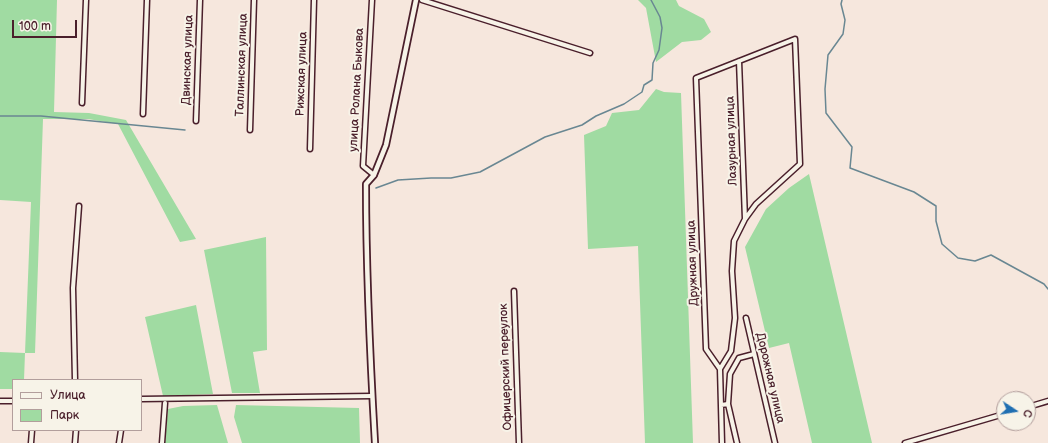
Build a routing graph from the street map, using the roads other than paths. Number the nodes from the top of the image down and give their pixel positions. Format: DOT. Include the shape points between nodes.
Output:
graph roads {
  1 [pos="86,0"];
  2 [pos="147,0"];
  3 [pos="200,0"];
  4 [pos="254,0"];
  5 [pos="314,0"];
  6 [pos="372,0"];
  7 [pos="416,0"];
  8 [pos="422,0"];
  9 [pos="590,53"];
  10 [pos="739,61"];
  11 [pos="82,103"];
  12 [pos="143,114"];
  13 [pos="196,121"];
  14 [pos="250,130"];
  15 [pos="310,149"];
  16 [pos="374,175"];
  17 [pos="79,206"];
  18 [pos="745,219"];
  19 [pos="514,291"];
  20 [pos="746,318"];
  21 [pos="754,354"];
  22 [pos="720,369"];
  23 [pos="75,379"];
  24 [pos="372,396"];
  25 [pos="142,399"];
  26 [pos="12,400"];
  27 [pos="0,401"];
  28 [pos="1048,401"];
  29 [pos="165,403"];
  30 [pos="721,404"];
  31 [pos="728,404"];
  32 [pos="1036,405"];
  33 [pos="996,416"];
  34 [pos="32,431"];
  35 [pos="76,431"];
  36 [pos="121,431"];
  37 [pos="31,443"];
  38 [pos="75,443"];
  39 [pos="120,443"];
  40 [pos="162,443"];
  41 [pos="375,443"];
  42 [pos="519,443"];
  43 [pos="722,443"];
  44 [pos="737,443"];
  45 [pos="775,443"];
  46 [pos="905,443"];
  1 -- 11 [label="street"];
  2 -- 12 [label="street"];
  3 -- 13 [label="street, Двинская улица"];
  4 -- 14 [label="street, Таллинская улица"];
  5 -- 15 [label="street, Рижская улица"];
  6 -- 16 [label="street, улица Ролана Быкова" via="363,166"];
  7 -- 16 [label="street" via="386,145"];
  8 -- 9 [label="street"];
  10 -- 18 [label="street, Лазурная улица"];
  16 -- 24 [label="street" via="366,184"];
  17 -- 23 [label="street" via="73,288"];
  18 -- 22 [label="street" via="734,241 732,271 736,318 731,350"];
  18 -- 22 [label="street, Дружная улица" via="756,204 800,164 795,39 696,78 706,349"];
  19 -- 42 [label="street, Офицерский переулок"];
  20 -- 21 [label="street, Дорожная улица"];
  21 -- 31 [label="street" via="738,358 730,374"];
  21 -- 45 [label="street, Дорожная улица"];
  22 -- 30 [label="street"];
  24 -- 25 [label="street"];
  24 -- 41 [label="street"];
  26 -- 27 [label="street"];
  28 -- 32 [label="street"];
  29 -- 40 [label="street"];
  30 -- 31 [label="street"];
  30 -- 43 [label="street"];
  31 -- 44 [label="street"];
  33 -- 46 [label="street"];
  34 -- 37 [label="street"];
  35 -- 38 [label="street"];
  36 -- 39 [label="street"];
}
